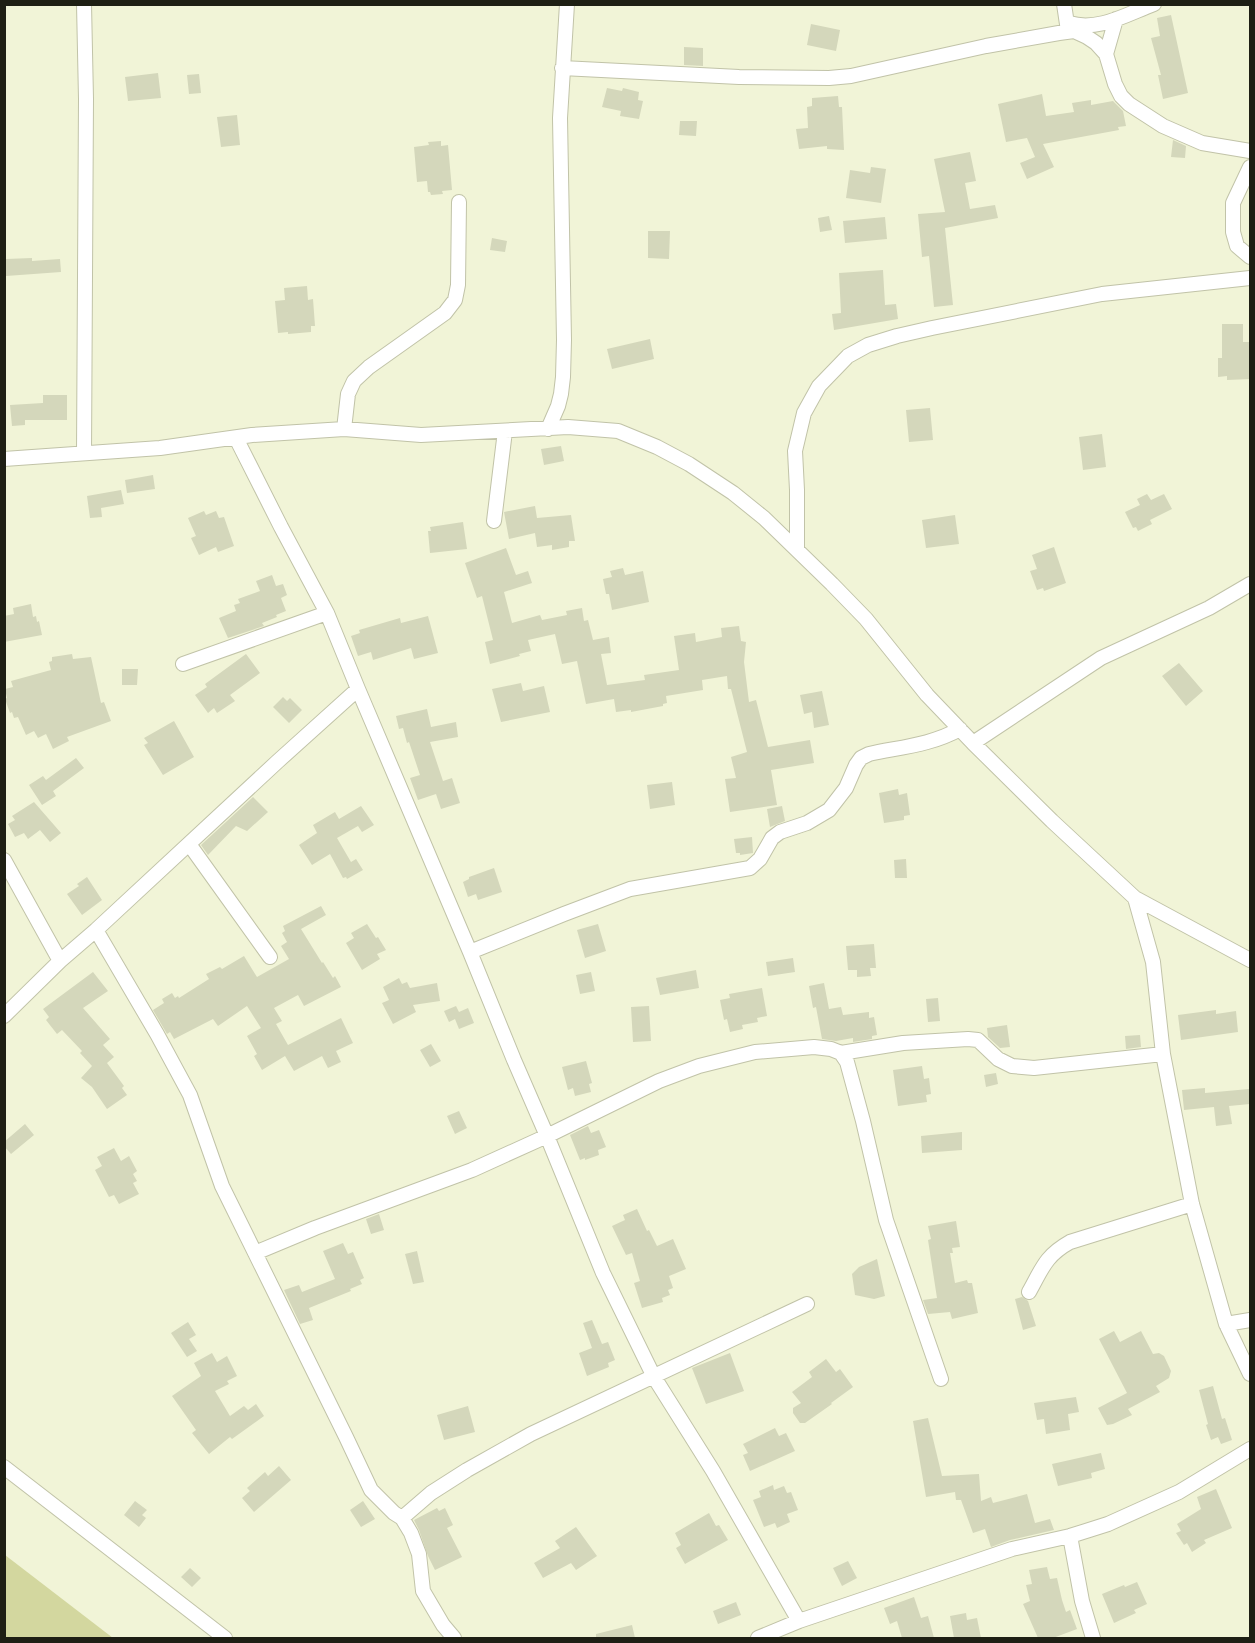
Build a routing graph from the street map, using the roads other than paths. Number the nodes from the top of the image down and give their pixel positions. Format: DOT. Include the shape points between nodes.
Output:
graph roads {
  1 [pos="84,4"];
  2 [pos="567,4"];
  3 [pos="1064,4"];
  4 [pos="1154,4"];
  5 [pos="1116,19"];
  6 [pos="1067,27"];
  7 [pos="1106,54"];
  8 [pos="562,68"];
  9 [pos="1251,151"];
  10 [pos="1251,167"];
  11 [pos="459,202"];
  12 [pos="1251,257"];
  13 [pos="1251,278"];
  14 [pos="344,429"];
  15 [pos="548,429"];
  16 [pos="505,431"];
  17 [pos="236,438"];
  18 [pos="84,453"];
  19 [pos="4,459"];
  20 [pos="494,521"];
  21 [pos="797,549"];
  22 [pos="1251,584"];
  23 [pos="327,613"];
  24 [pos="183,664"];
  25 [pos="358,689"];
  26 [pos="960,729"];
  27 [pos="973,743"];
  28 [pos="189,844"];
  29 [pos="4,860"];
  30 [pos="1135,898"];
  31 [pos="96,930"];
  32 [pos="470,952"];
  33 [pos="270,957"];
  34 [pos="1251,960"];
  35 [pos="60,961"];
  36 [pos="4,1016"];
  37 [pos="841,1053"];
  38 [pos="1163,1054"];
  39 [pos="547,1136"];
  40 [pos="1192,1204"];
  41 [pos="255,1253"];
  42 [pos="1029,1292"];
  43 [pos="807,1304"];
  44 [pos="1251,1320"];
  45 [pos="1226,1324"];
  46 [pos="1251,1374"];
  47 [pos="654,1377"];
  48 [pos="941,1378"];
  49 [pos="1251,1449"];
  50 [pos="4,1467"];
  51 [pos="402,1518"];
  52 [pos="1070,1536"];
  53 [pos="799,1621"];
  54 [pos="225,1638"];
  55 [pos="454,1638"];
  56 [pos="758,1638"];
  57 [pos="1093,1638"];
  1 -- 18 [label="street"];
  2 -- 8 [label="street"];
  3 -- 6 [label="street"];
  4 -- 5 [label="street"];
  5 -- 6 [label="street"];
  5 -- 7 [label="street"];
  6 -- 7 [label="street" via="1088,37"];
  6 -- 8 [label="street" via="829,78"];
  7 -- 9 [label="street" via="1121,96 1139,111 1202,143"];
  8 -- 15 [label="street" via="563,377 558,406"];
  10 -- 12 [label="street" via="1233,203 1237,246"];
  11 -- 14 [label="street" via="455,300 446,313 354,381 348,394"];
  13 -- 21 [label="street" via="1101,294 868,345 830,373 804,413 795,451"];
  14 -- 16 [label="street" via="421,435"];
  14 -- 17 [label="street"];
  15 -- 16 [label="street"];
  15 -- 21 [label="street" via="618,431 657,447 732,493"];
  16 -- 20 [label="street"];
  17 -- 18 [label="street"];
  17 -- 23 [label="street"];
  18 -- 19 [label="street"];
  21 -- 26 [label="street" via="866,619"];
  22 -- 27 [label="street" via="1101,658"];
  23 -- 24 [label="street"];
  23 -- 25 [label="street"];
  25 -- 28 [label="street"];
  25 -- 32 [label="street"];
  26 -- 27 [label="street"];
  26 -- 32 [label="street" via="926,744 861,758 829,810 780,832 750,868 630,889"];
  27 -- 30 [label="street"];
  28 -- 31 [label="street"];
  28 -- 33 [label="street"];
  29 -- 35 [label="street"];
  30 -- 34 [label="street"];
  30 -- 38 [label="street" via="1154,962"];
  31 -- 35 [label="street"];
  31 -- 41 [label="street" via="190,1095 222,1186"];
  32 -- 39 [label="street"];
  35 -- 36 [label="street"];
  37 -- 38 [label="street" via="903,1043 969,1039 978,1040 1012,1066 1034,1068"];
  37 -- 39 [label="street" via="813,1047 755,1052 699,1066 659,1081"];
  37 -- 48 [label="street" via="853,1079 886,1220"];
  38 -- 40 [label="street"];
  39 -- 41 [label="street" via="472,1170"];
  39 -- 47 [label="street" via="603,1273"];
  40 -- 42 [label="street" via="1057,1249 1048,1257"];
  40 -- 45 [label="street"];
  41 -- 51 [label="street" via="370,1490"];
  43 -- 47 [label="street"];
  44 -- 45 [label="street"];
  45 -- 46 [label="street"];
  47 -- 51 [label="street" via="531,1434 431,1493"];
  47 -- 53 [label="street"];
  49 -- 52 [label="street" via="1179,1492 1108,1524"];
  50 -- 54 [label="street"];
  51 -- 55 [label="street" via="418,1554 423,1591"];
  52 -- 53 [label="street" via="1012,1550"];
  52 -- 57 [label="street"];
  53 -- 56 [label="street"];
}
